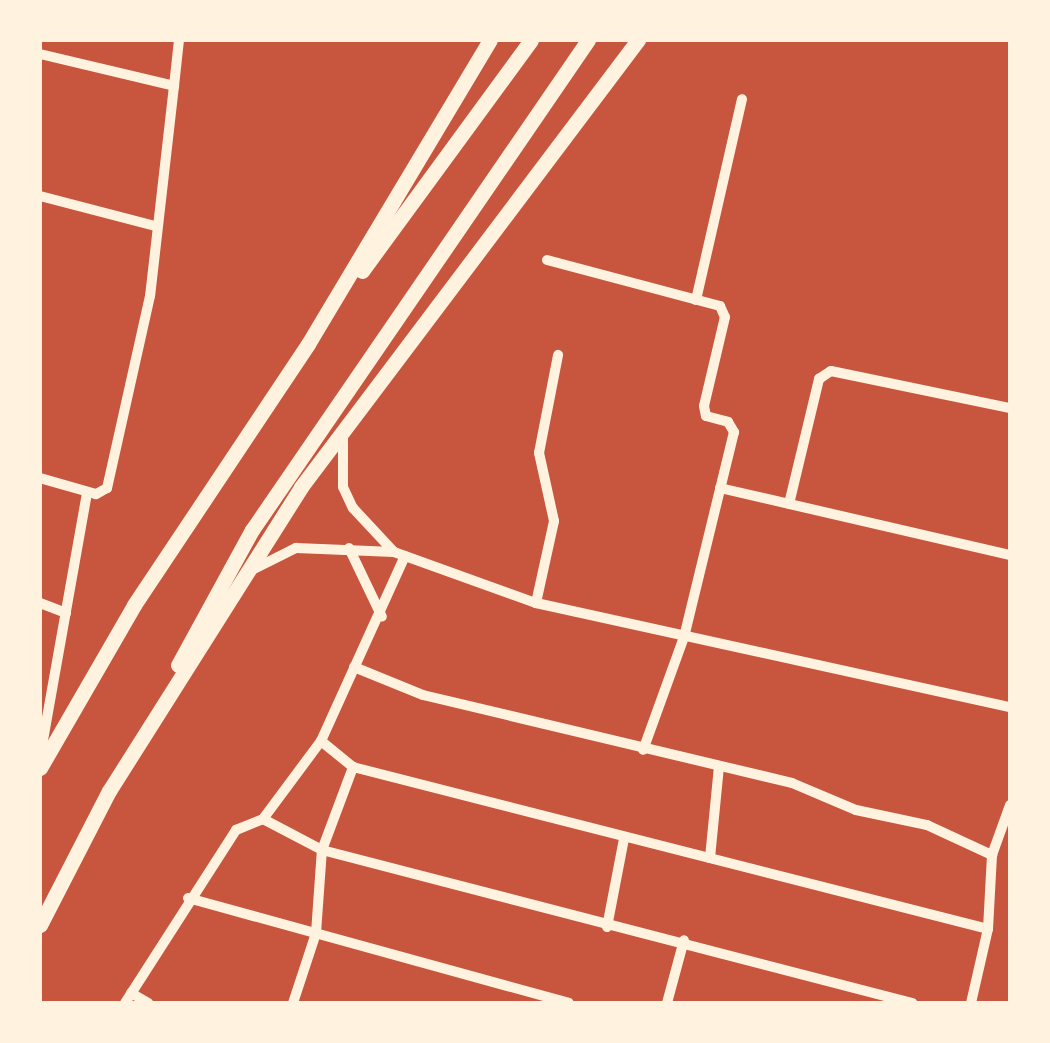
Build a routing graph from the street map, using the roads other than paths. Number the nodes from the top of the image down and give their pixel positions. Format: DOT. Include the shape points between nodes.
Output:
graph roads {
  1 [pos="179,40"];
  2 [pos="490,40"];
  3 [pos="531,40"];
  4 [pos="588,40"];
  5 [pos="638,40"];
  6 [pos="40,54"];
  7 [pos="174,86"];
  8 [pos="742,98"];
  9 [pos="40,196"];
  10 [pos="155,226"];
  11 [pos="547,260"];
  12 [pos="696,300"];
  13 [pos="308,344"];
  14 [pos="558,355"];
  15 [pos="1010,408"];
  16 [pos="348,419"];
  17 [pos="40,478"];
  18 [pos="720,488"];
  19 [pos="87,492"];
  20 [pos="789,504"];
  21 [pos="349,548"];
  22 [pos="400,554"];
  23 [pos="1010,555"];
  24 [pos="247,573"];
  25 [pos="536,602"];
  26 [pos="40,603"];
  27 [pos="66,613"];
  28 [pos="382,618"];
  29 [pos="684,637"];
  30 [pos="354,666"];
  31 [pos="1010,707"];
  32 [pos="321,742"];
  33 [pos="643,750"];
  34 [pos="40,758"];
  35 [pos="352,767"];
  36 [pos="719,767"];
  37 [pos="40,768"];
  38 [pos="109,791"];
  39 [pos="1010,805"];
  40 [pos="262,819"];
  41 [pos="624,838"];
  42 [pos="322,850"];
  43 [pos="992,855"];
  44 [pos="710,858"];
  45 [pos="188,898"];
  46 [pos="40,925"];
  47 [pos="607,927"];
  48 [pos="988,930"];
  49 [pos="316,933"];
  50 [pos="684,940"];
  51 [pos="128,998"];
  52 [pos="148,1003"];
  53 [pos="293,1003"];
  54 [pos="569,1003"];
  55 [pos="667,1003"];
  56 [pos="912,1003"];
  57 [pos="971,1003"];
  1 -- 7 [label="street"];
  2 -- 13 [label="highway"];
  3 -- 13 [label="highway"];
  4 -- 38 [label="highway" via="252,530"];
  5 -- 16 [label="highway"];
  6 -- 7 [label="street"];
  7 -- 10 [label="street"];
  8 -- 12 [label="street"];
  9 -- 10 [label="street"];
  10 -- 19 [label="street" via="150,296 107,488"];
  11 -- 12 [label="street"];
  12 -- 18 [label="street" via="720,306 725,317 704,406 706,416 728,422 734,432"];
  13 -- 37 [label="highway" via="134,606"];
  14 -- 25 [label="street" via="539,454 554,520"];
  15 -- 20 [label="street" via="831,371 818,379"];
  16 -- 22 [label="street" via="339,448 343,487 353,508"];
  16 -- 24 [label="highway"];
  17 -- 19 [label="street"];
  18 -- 20 [label="street"];
  18 -- 29 [label="street"];
  19 -- 27 [label="street"];
  20 -- 23 [label="street"];
  21 -- 22 [label="street"];
  21 -- 24 [label="street" via="296,548"];
  21 -- 28 [label="street"];
  22 -- 25 [label="street"];
  22 -- 28 [label="street"];
  24 -- 38 [label="highway"];
  25 -- 29 [label="street"];
  26 -- 27 [label="street"];
  27 -- 34 [label="street"];
  28 -- 30 [label="street"];
  29 -- 31 [label="street"];
  29 -- 33 [label="street"];
  30 -- 32 [label="street"];
  30 -- 33 [label="street" via="422,695"];
  32 -- 35 [label="street"];
  32 -- 40 [label="street"];
  33 -- 36 [label="street"];
  35 -- 41 [label="street"];
  35 -- 42 [label="street"];
  36 -- 43 [label="street" via="928,825"];
  36 -- 44 [label="street"];
  38 -- 46 [label="highway"];
  39 -- 43 [label="street"];
  40 -- 42 [label="street"];
  40 -- 45 [label="street" via="236,830"];
  41 -- 44 [label="street"];
  41 -- 47 [label="street"];
  42 -- 47 [label="street"];
  42 -- 49 [label="street"];
  43 -- 48 [label="street"];
  44 -- 48 [label="street"];
  45 -- 49 [label="street"];
  45 -- 51 [label="street"];
  47 -- 50 [label="street"];
  48 -- 57 [label="street"];
  49 -- 53 [label="street"];
  49 -- 54 [label="street"];
  50 -- 55 [label="street"];
  50 -- 56 [label="street"];
  51 -- 52 [label="street"];
}
